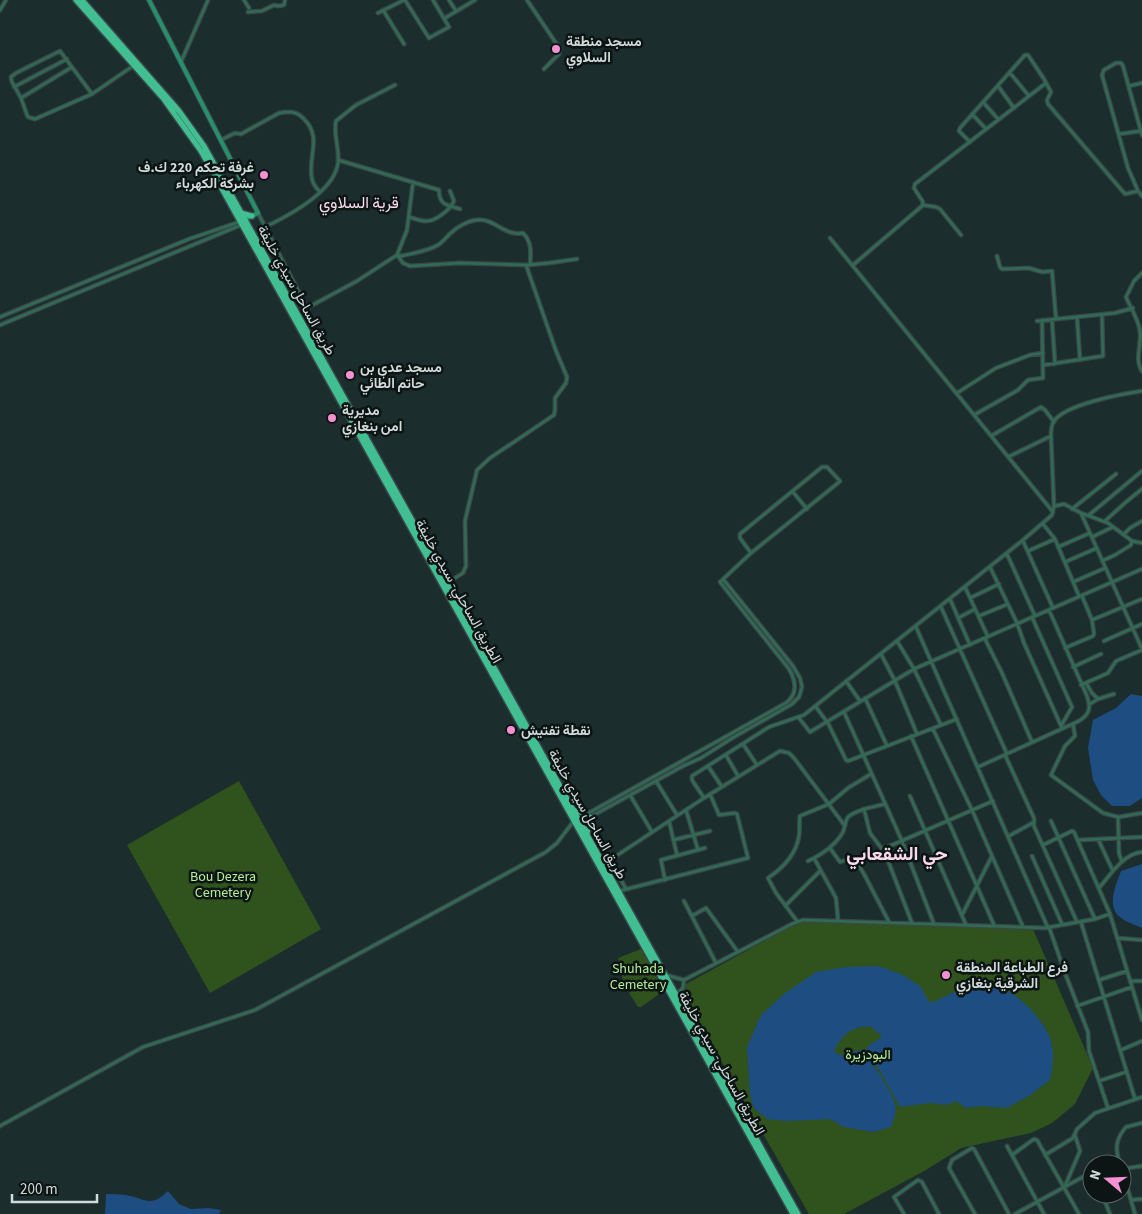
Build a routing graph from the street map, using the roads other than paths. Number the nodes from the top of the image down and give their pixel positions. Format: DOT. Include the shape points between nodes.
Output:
graph roads {
  1 [pos="6,0"];
  2 [pos="76,0"];
  3 [pos="82,0"];
  4 [pos="149,0"];
  5 [pos="208,0"];
  6 [pos="244,0"];
  7 [pos="285,0"];
  8 [pos="405,0"];
  9 [pos="432,0"];
  10 [pos="449,0"];
  11 [pos="474,0"];
  12 [pos="527,0"];
  13 [pos="249,8"];
  14 [pos="0,10"];
  15 [pos="383,10"];
  16 [pos="248,12"];
  17 [pos="456,12"];
  18 [pos="378,13"];
  19 [pos="444,18"];
  20 [pos="404,44"];
  21 [pos="67,59"];
  22 [pos="181,62"];
  23 [pos="134,65"];
  24 [pos="72,68"];
  25 [pos="544,69"];
  26 [pos="1010,72"];
  27 [pos="1046,83"];
  28 [pos="1142,83"];
  29 [pos="394,85"];
  30 [pos="998,86"];
  31 [pos="1129,86"];
  32 [pos="14,87"];
  33 [pos="92,94"];
  34 [pos="1029,96"];
  35 [pos="21,98"];
  36 [pos="983,102"];
  37 [pos="1014,108"];
  38 [pos="972,114"];
  39 [pos="998,120"];
  40 [pos="986,130"];
  41 [pos="1141,131"];
  42 [pos="1119,134"];
  43 [pos="1142,135"];
  44 [pos="221,140"];
  45 [pos="970,142"];
  46 [pos="338,160"];
  47 [pos="414,182"];
  48 [pos="450,191"];
  49 [pos="1138,191"];
  50 [pos="320,192"];
  51 [pos="1142,196"];
  52 [pos="923,205"];
  53 [pos="450,206"];
  54 [pos="460,209"];
  55 [pos="241,213"];
  56 [pos="255,215"];
  57 [pos="409,217"];
  58 [pos="244,223"];
  59 [pos="265,227"];
  60 [pos="961,235"];
  61 [pos="830,238"];
  62 [pos="397,255"];
  63 [pos="997,256"];
  64 [pos="576,258"];
  65 [pos="526,265"];
  66 [pos="530,265"];
  67 [pos="853,265"];
  68 [pos="1142,273"];
  69 [pos="1133,308"];
  70 [pos="1102,315"];
  71 [pos="0,316"];
  72 [pos="1077,317"];
  73 [pos="1056,319"];
  74 [pos="1042,320"];
  75 [pos="1052,320"];
  76 [pos="1037,321"];
  77 [pos="0,325"];
  78 [pos="1043,352"];
  79 [pos="1037,354"];
  80 [pos="1043,358"];
  81 [pos="1080,360"];
  82 [pos="1055,364"];
  83 [pos="1044,365"];
  84 [pos="1142,372"];
  85 [pos="1142,391"];
  86 [pos="956,393"];
  87 [pos="974,415"];
  88 [pos="1054,422"];
  89 [pos="991,436"];
  90 [pos="1051,436"];
  91 [pos="1008,457"];
  92 [pos="1142,471"];
  93 [pos="1116,474"];
  94 [pos="1142,489"];
  95 [pos="792,492"];
  96 [pos="1054,506"];
  97 [pos="1072,509"];
  98 [pos="806,510"];
  99 [pos="1053,512"];
  100 [pos="1081,513"];
  101 [pos="1089,515"];
  102 [pos="1142,521"];
  103 [pos="1105,522"];
  104 [pos="1043,524"];
  105 [pos="1114,527"];
  106 [pos="1090,533"];
  107 [pos="1124,534"];
  108 [pos="1092,537"];
  109 [pos="1054,539"];
  110 [pos="1023,540"];
  111 [pos="1132,540"];
  112 [pos="1142,543"];
  113 [pos="1058,547"];
  114 [pos="1097,548"];
  115 [pos="1028,551"];
  116 [pos="751,553"];
  117 [pos="1007,554"];
  118 [pos="1102,561"];
  119 [pos="1065,562"];
  120 [pos="990,567"];
  121 [pos="1105,568"];
  122 [pos="1142,569"];
  123 [pos="721,580"];
  124 [pos="447,582"];
  125 [pos="1073,582"];
  126 [pos="999,584"];
  127 [pos="1112,584"];
  128 [pos="964,587"];
  129 [pos="1080,596"];
  130 [pos="970,598"];
  131 [pos="950,599"];
  132 [pos="1142,599"];
  133 [pos="1008,604"];
  134 [pos="941,606"];
  135 [pos="1123,607"];
  136 [pos="1053,608"];
  137 [pos="976,609"];
  138 [pos="1049,610"];
  139 [pos="979,616"];
  140 [pos="1034,616"];
  141 [pos="958,618"];
  142 [pos="1092,620"];
  143 [pos="1017,623"];
  144 [pos="1142,624"];
  145 [pos="916,626"];
  146 [pos="1132,628"];
  147 [pos="986,638"];
  148 [pos="897,641"];
  149 [pos="1104,641"];
  150 [pos="970,645"];
  151 [pos="1065,648"];
  152 [pos="960,650"];
  153 [pos="1142,650"];
  154 [pos="881,654"];
  155 [pos="1101,654"];
  156 [pos="931,661"];
  157 [pos="793,666"];
  158 [pos="1073,667"];
  159 [pos="914,669"];
  160 [pos="790,670"];
  161 [pos="846,681"];
  162 [pos="895,681"];
  163 [pos="1086,683"];
  164 [pos="1082,685"];
  165 [pos="1114,694"];
  166 [pos="866,698"];
  167 [pos="1098,698"];
  168 [pos="860,701"];
  169 [pos="1090,704"];
  170 [pos="816,706"];
  171 [pos="844,712"];
  172 [pos="799,718"];
  173 [pos="957,719"];
  174 [pos="827,722"];
  175 [pos="1073,724"];
  176 [pos="941,725"];
  177 [pos="1062,727"];
  178 [pos="932,729"];
  179 [pos="918,734"];
  180 [pos="911,736"];
  181 [pos="1032,742"];
  182 [pos="715,744"];
  183 [pos="743,744"];
  184 [pos="887,746"];
  185 [pos="717,747"];
  186 [pos="1006,754"];
  187 [pos="726,755"];
  188 [pos="863,756"];
  189 [pos="688,758"];
  190 [pos="689,763"];
  191 [pos="757,765"];
  192 [pos="708,766"];
  193 [pos="978,767"];
  194 [pos="871,774"];
  195 [pos="738,776"];
  196 [pos="656,781"];
  197 [pos="722,787"];
  198 [pos="710,794"];
  199 [pos="630,795"];
  200 [pos="910,796"];
  201 [pos="704,798"];
  202 [pos="993,801"];
  203 [pos="829,804"];
  204 [pos="884,804"];
  205 [pos="864,809"];
  206 [pos="573,810"];
  207 [pos="686,810"];
  208 [pos="972,810"];
  209 [pos="1142,813"];
  210 [pos="678,815"];
  211 [pos="588,816"];
  212 [pos="1118,818"];
  213 [pos="948,820"];
  214 [pos="669,821"];
  215 [pos="1034,822"];
  216 [pos="1051,822"];
  217 [pos="576,823"];
  218 [pos="845,826"];
  219 [pos="925,830"];
  220 [pos="710,831"];
  221 [pos="652,832"];
  222 [pos="587,835"];
  223 [pos="694,835"];
  224 [pos="1008,836"];
  225 [pos="1118,837"];
  226 [pos="1142,837"];
  227 [pos="1058,838"];
  228 [pos="1098,839"];
  229 [pos="673,840"];
  230 [pos="1078,840"];
  231 [pos="902,841"];
  232 [pos="1043,845"];
  233 [pos="706,848"];
  234 [pos="830,848"];
  235 [pos="883,849"];
  236 [pos="698,850"];
  237 [pos="1142,852"];
  238 [pos="677,855"];
  239 [pos="992,856"];
  240 [pos="1032,856"];
  241 [pos="814,858"];
  242 [pos="610,860"];
  243 [pos="808,861"];
  244 [pos="1122,862"];
  245 [pos="604,864"];
  246 [pos="820,871"];
  247 [pos="1113,871"];
  248 [pos="665,880"];
  249 [pos="977,886"];
  250 [pos="1099,888"];
  251 [pos="626,890"];
  252 [pos="618,891"];
  253 [pos="684,901"];
  254 [pos="786,905"];
  255 [pos="1110,914"];
  256 [pos="962,915"];
  257 [pos="692,916"];
  258 [pos="1095,919"];
  259 [pos="838,920"];
  260 [pos="797,921"];
  261 [pos="889,922"];
  262 [pos="1079,922"];
  263 [pos="912,923"];
  264 [pos="934,924"];
  265 [pos="1062,924"];
  266 [pos="966,925"];
  267 [pos="994,926"];
  268 [pos="1023,927"];
  269 [pos="1048,928"];
  270 [pos="1117,938"];
  271 [pos="1142,940"];
  272 [pos="738,952"];
  273 [pos="716,963"];
  274 [pos="1127,971"];
  275 [pos="664,974"];
  276 [pos="684,980"];
  277 [pos="1099,980"];
  278 [pos="1130,981"];
  279 [pos="1142,981"];
  280 [pos="1132,987"];
  281 [pos="676,995"];
  282 [pos="1104,996"];
  283 [pos="1078,1006"];
  284 [pos="1142,1020"];
  285 [pos="1142,1041"];
  286 [pos="1120,1051"];
  287 [pos="1126,1072"];
  288 [pos="1099,1081"];
  289 [pos="1142,1097"];
  290 [pos="1135,1099"];
  291 [pos="1108,1108"];
  292 [pos="1141,1123"];
  293 [pos="0,1126"];
  294 [pos="1142,1129"];
  295 [pos="1075,1134"];
  296 [pos="1007,1146"];
  297 [pos="1118,1154"];
  298 [pos="1012,1155"];
  299 [pos="1045,1155"];
  300 [pos="1082,1178"];
  301 [pos="1064,1187"];
  302 [pos="1037,1202"];
  303 [pos="793,1214"];
  304 [pos="798,1214"];
  305 [pos="904,1214"];
  306 [pos="940,1214"];
  307 [pos="975,1214"];
  308 [pos="1009,1214"];
  309 [pos="1015,1214"];
  310 [pos="1044,1214"];
  311 [pos="1079,1214"];
  1 -- 14 [label="street"];
  2 -- 23 [label="highway, الطريق الساحلي- سيدي خليفة"];
  3 -- 55 [label="highway, طريق الساحل سيدي خليفة" via="190,125"];
  4 -- 22 [label="street"];
  5 -- 22 [label="street"];
  6 -- 13 [label="street"];
  7 -- 16 [label="street" via="284,5"];
  8 -- 15 [label="street"];
  8 -- 19 [label="street" via="429,38 449,27"];
  9 -- 19 [label="street"];
  10 -- 17 [label="street"];
  11 -- 17 [label="street"];
  12 -- 25 [label="street" via="560,49"];
  15 -- 18 [label="street"];
  15 -- 20 [label="street"];
  17 -- 19 [label="street"];
  21 -- 24 [label="street"];
  21 -- 32 [label="street"];
  21 -- 32 [label="street" via="59,51 16,73 11,77"];
  22 -- 44 [label="street"];
  23 -- 33 [label="street"];
  23 -- 58 [label="highway, الطريق الساحلي- سيدي خليفة" via="201,151"];
  24 -- 33 [label="street"];
  24 -- 35 [label="street"];
  26 -- 27 [label="street" via="1027,55"];
  26 -- 30 [label="street"];
  26 -- 34 [label="street"];
  27 -- 34 [label="street"];
  27 -- 49 [label="street" via="1051,94 1048,104 1125,194"];
  28 -- 31 [label="street"];
  29 -- 46 [label="street" via="356,105 336,121"];
  30 -- 36 [label="street"];
  30 -- 37 [label="street"];
  31 -- 41 [label="street"];
  31 -- 42 [label="street" via="1121,63 1102,72"];
  32 -- 35 [label="street"];
  33 -- 35 [label="street" via="35,120 27,115"];
  34 -- 37 [label="street"];
  36 -- 38 [label="street"];
  36 -- 39 [label="street"];
  37 -- 39 [label="street"];
  38 -- 40 [label="street"];
  38 -- 45 [label="street" via="959,129"];
  39 -- 40 [label="street"];
  40 -- 45 [label="street"];
  41 -- 42 [label="street"];
  41 -- 43 [label="street"];
  42 -- 49 [label="street"];
  44 -- 50 [label="street" via="235,133 241,134 279,113 297,113 313,130 312,180"];
  44 -- 56 [label="street"];
  45 -- 52 [label="street" via="914,184"];
  46 -- 47 [label="street"];
  46 -- 50 [label="street" via="335,171"];
  47 -- 53 [label="street" via="439,190 444,204"];
  47 -- 57 [label="street"];
  48 -- 53 [label="street" via="454,201"];
  49 -- 51 [label="street"];
  50 -- 59 [label="street" via="306,204"];
  52 -- 60 [label="street" via="940,209"];
  52 -- 67 [label="street"];
  53 -- 54 [label="street"];
  53 -- 57 [label="street" via="428,222"];
  55 -- 56 [label="highway"];
  55 -- 58 [label="highway, طريق الساحل سيدي خليفة"];
  56 -- 58 [label="highway"];
  56 -- 58 [label="street"];
  56 -- 59 [label="street"];
  57 -- 62 [label="street"];
  58 -- 71 [label="street" via="189,239"];
  58 -- 77 [label="street"];
  58 -- 124 [label="highway, طريق الساحل سيدي خليفة"];
  58 -- 217 [label="highway, الطريق الساحلي- سيدي خليفة"];
  59 -- 62 [label="street" via="307,308"];
  61 -- 67 [label="street"];
  62 -- 65 [label="street" via="410,266 460,263"];
  62 -- 66 [label="street" via="424,251 463,225 484,220 506,231 523,233 531,248"];
  63 -- 73 [label="street" via="1002,269 1052,271"];
  64 -- 66 [label="street"];
  65 -- 66 [label="street"];
  65 -- 124 [label="street" via="567,380 555,398 554,415 477,470 465,521 466,566 462,573"];
  67 -- 86 [label="street"];
  68 -- 69 [label="street" via="1127,295"];
  69 -- 70 [label="street"];
  69 -- 84 [label="street" via="1141,336 1139,366"];
  70 -- 72 [label="street"];
  70 -- 81 [label="street" via="1104,356"];
  72 -- 73 [label="street"];
  72 -- 81 [label="street"];
  73 -- 75 [label="street"];
  74 -- 75 [label="street"];
  74 -- 76 [label="street"];
  74 -- 78 [label="street"];
  75 -- 82 [label="street"];
  78 -- 79 [label="street"];
  78 -- 80 [label="street"];
  79 -- 80 [label="street"];
  79 -- 86 [label="street" via="996,368"];
  80 -- 83 [label="street"];
  81 -- 82 [label="street"];
  82 -- 83 [label="street"];
  83 -- 87 [label="street" via="1043,378 1028,380 1018,390"];
  85 -- 88 [label="street" via="1108,397 1061,415"];
  86 -- 87 [label="street"];
  87 -- 89 [label="street"];
  88 -- 89 [label="street" via="1041,408"];
  88 -- 90 [label="street"];
  89 -- 91 [label="street"];
  90 -- 91 [label="street"];
  90 -- 96 [label="street"];
  91 -- 99 [label="street"];
  92 -- 101 [label="street"];
  93 -- 97 [label="street"];
  94 -- 103 [label="street"];
  95 -- 98 [label="street"];
  95 -- 98 [label="street" via="824,466 838,478 840,481"];
  95 -- 116 [label="street" via="740,534"];
  96 -- 97 [label="street" via="1064,504"];
  96 -- 99 [label="street"];
  97 -- 100 [label="street"];
  98 -- 116 [label="street"];
  99 -- 104 [label="street"];
  100 -- 101 [label="street"];
  100 -- 106 [label="street"];
  101 -- 103 [label="street"];
  102 -- 107 [label="street"];
  103 -- 105 [label="street"];
  104 -- 109 [label="street"];
  104 -- 110 [label="street"];
  105 -- 107 [label="street"];
  105 -- 108 [label="street"];
  106 -- 108 [label="street"];
  106 -- 113 [label="street"];
  107 -- 111 [label="street"];
  108 -- 114 [label="street"];
  109 -- 113 [label="street"];
  109 -- 115 [label="street"];
  110 -- 115 [label="street"];
  110 -- 117 [label="street"];
  111 -- 112 [label="street"];
  111 -- 118 [label="street" via="1125,550"];
  113 -- 119 [label="street"];
  114 -- 118 [label="street"];
  114 -- 119 [label="street"];
  115 -- 136 [label="street"];
  116 -- 123 [label="street"];
  117 -- 120 [label="street"];
  117 -- 140 [label="street"];
  118 -- 121 [label="street"];
  119 -- 125 [label="street"];
  120 -- 126 [label="street"];
  120 -- 128 [label="street"];
  121 -- 125 [label="street"];
  121 -- 127 [label="street"];
  122 -- 127 [label="street"];
  123 -- 157 [label="street"];
  123 -- 160 [label="street"];
  124 -- 206 [label="highway, طريق الساحل سيدي خليفة"];
  125 -- 129 [label="street"];
  126 -- 130 [label="street"];
  126 -- 133 [label="street"];
  127 -- 129 [label="street"];
  127 -- 135 [label="street"];
  128 -- 130 [label="street"];
  128 -- 131 [label="street"];
  129 -- 136 [label="street"];
  129 -- 142 [label="street"];
  130 -- 137 [label="street"];
  131 -- 134 [label="street"];
  131 -- 141 [label="street"];
  132 -- 135 [label="street"];
  133 -- 139 [label="street"];
  133 -- 143 [label="street"];
  134 -- 145 [label="street"];
  134 -- 152 [label="street"];
  135 -- 142 [label="street"];
  135 -- 146 [label="street"];
  136 -- 138 [label="street"];
  137 -- 139 [label="street"];
  137 -- 141 [label="street"];
  138 -- 140 [label="street"];
  138 -- 151 [label="street"];
  139 -- 147 [label="street"];
  140 -- 143 [label="street"];
  140 -- 177 [label="street" via="1072,707"];
  141 -- 150 [label="street"];
  142 -- 151 [label="street" via="1093,636"];
  143 -- 147 [label="street"];
  143 -- 177 [label="street"];
  144 -- 146 [label="street"];
  145 -- 148 [label="street"];
  145 -- 156 [label="street"];
  146 -- 149 [label="street"];
  146 -- 153 [label="street"];
  147 -- 150 [label="street"];
  147 -- 181 [label="street"];
  148 -- 154 [label="street"];
  148 -- 159 [label="street"];
  150 -- 152 [label="street"];
  151 -- 158 [label="street"];
  152 -- 156 [label="street"];
  152 -- 186 [label="street"];
  153 -- 163 [label="street" via="1116,661 1108,673"];
  154 -- 161 [label="street"];
  154 -- 162 [label="street"];
  155 -- 158 [label="street"];
  156 -- 159 [label="street"];
  156 -- 173 [label="street"];
  157 -- 160 [label="street"];
  157 -- 185 [label="street" via="802,687 797,700"];
  158 -- 164 [label="street"];
  159 -- 162 [label="street"];
  159 -- 176 [label="street"];
  160 -- 182 [label="street" via="795,688 790,700"];
  161 -- 168 [label="street"];
  161 -- 170 [label="street"];
  162 -- 166 [label="street"];
  162 -- 179 [label="street"];
  163 -- 164 [label="street"];
  163 -- 167 [label="street"];
  164 -- 169 [label="street"];
  165 -- 167 [label="street"];
  166 -- 168 [label="street"];
  166 -- 184 [label="street"];
  167 -- 169 [label="street"];
  168 -- 171 [label="street"];
  169 -- 175 [label="street" via="1086,716"];
  170 -- 172 [label="street"];
  170 -- 174 [label="street"];
  171 -- 174 [label="street"];
  171 -- 188 [label="street"];
  172 -- 174 [label="street" via="809,732"];
  172 -- 183 [label="street" via="769,727"];
  173 -- 176 [label="street"];
  173 -- 193 [label="street"];
  174 -- 188 [label="street" via="848,762"];
  175 -- 177 [label="street"];
  175 -- 212 [label="street" via="1075,736 1065,746 1051,774 1103,813"];
  176 -- 178 [label="street"];
  177 -- 181 [label="street"];
  178 -- 179 [label="street"];
  178 -- 208 [label="street"];
  179 -- 180 [label="street"];
  180 -- 184 [label="street"];
  180 -- 213 [label="street"];
  181 -- 186 [label="street"];
  182 -- 185 [label="street"];
  182 -- 189 [label="street"];
  183 -- 187 [label="street"];
  183 -- 191 [label="street"];
  184 -- 188 [label="street"];
  185 -- 190 [label="street"];
  186 -- 193 [label="street"];
  186 -- 215 [label="street"];
  187 -- 192 [label="street"];
  187 -- 195 [label="street"];
  188 -- 194 [label="street"];
  189 -- 190 [label="street"];
  189 -- 211 [label="street"];
  190 -- 196 [label="street"];
  191 -- 195 [label="street"];
  191 -- 203 [label="street" via="780,751 789,753"];
  192 -- 197 [label="street"];
  192 -- 201 [label="street" via="691,778"];
  193 -- 202 [label="street"];
  194 -- 203 [label="street"];
  194 -- 204 [label="street"];
  195 -- 197 [label="street"];
  196 -- 199 [label="street"];
  196 -- 210 [label="street"];
  197 -- 198 [label="street"];
  198 -- 201 [label="street"];
  198 -- 248 [label="street" via="719,815 737,814 748,858"];
  199 -- 211 [label="street"];
  199 -- 221 [label="street"];
  200 -- 219 [label="street"];
  201 -- 207 [label="street"];
  202 -- 208 [label="street"];
  202 -- 224 [label="street"];
  203 -- 218 [label="street"];
  203 -- 254 [label="street" via="800,816 799,838 794,852 784,866 768,878"];
  204 -- 205 [label="street"];
  204 -- 231 [label="street"];
  205 -- 218 [label="street" via="847,818"];
  205 -- 235 [label="street" via="870,833"];
  206 -- 211 [label="highway"];
  206 -- 217 [label="highway, طريق الساحل سيدي خليفة"];
  207 -- 210 [label="street"];
  207 -- 223 [label="street"];
  208 -- 213 [label="street"];
  208 -- 239 [label="street"];
  209 -- 212 [label="street"];
  210 -- 214 [label="street"];
  211 -- 217 [label="street"];
  211 -- 217 [label="street"];
  211 -- 222 [label="highway"];
  212 -- 225 [label="street"];
  213 -- 219 [label="street"];
  213 -- 249 [label="street"];
  214 -- 221 [label="street"];
  214 -- 229 [label="street"];
  215 -- 224 [label="street"];
  215 -- 232 [label="street"];
  216 -- 227 [label="street"];
  217 -- 222 [label="highway, طريق الساحل سيدي خليفة"];
  217 -- 293 [label="street" via="546,852 254,1010 143,1047"];
  217 -- 303 [label="highway, الطريق الساحلي- سيدي خليفة"];
  218 -- 234 [label="street"];
  219 -- 231 [label="street"];
  219 -- 256 [label="street"];
  220 -- 223 [label="street"];
  221 -- 242 [label="street"];
  222 -- 245 [label="highway, طريق الساحل سيدي خليفة"];
  223 -- 229 [label="street"];
  223 -- 236 [label="street"];
  224 -- 269 [label="street"];
  225 -- 226 [label="street"];
  225 -- 228 [label="street"];
  225 -- 244 [label="street"];
  227 -- 230 [label="street" via="1072,831"];
  227 -- 232 [label="street"];
  227 -- 258 [label="street"];
  228 -- 230 [label="street"];
  228 -- 247 [label="street"];
  229 -- 238 [label="street"];
  230 -- 250 [label="street"];
  231 -- 235 [label="street"];
  231 -- 264 [label="street"];
  232 -- 262 [label="street"];
  233 -- 236 [label="street"];
  234 -- 241 [label="street"];
  234 -- 261 [label="street" via="840,862 854,858"];
  235 -- 263 [label="street"];
  236 -- 238 [label="street"];
  237 -- 244 [label="street" via="1131,854"];
  238 -- 248 [label="street" via="660,861"];
  239 -- 249 [label="street"];
  239 -- 268 [label="street"];
  240 -- 265 [label="street"];
  241 -- 243 [label="street"];
  241 -- 246 [label="street"];
  242 -- 245 [label="street"];
  242 -- 251 [label="street"];
  244 -- 247 [label="street"];
  245 -- 252 [label="highway, طريق الساحل سيدي خليفة"];
  246 -- 254 [label="street"];
  246 -- 259 [label="street" via="836,898"];
  247 -- 250 [label="street"];
  248 -- 251 [label="street"];
  249 -- 256 [label="street"];
  249 -- 267 [label="street"];
  250 -- 255 [label="street"];
  251 -- 252 [label="street"];
  252 -- 275 [label="highway, طريق الساحل سيدي خليفة"];
  253 -- 257 [label="street"];
  254 -- 260 [label="street"];
  255 -- 258 [label="street"];
  255 -- 270 [label="street"];
  256 -- 266 [label="street"];
  257 -- 272 [label="street" via="707,909"];
  257 -- 273 [label="street"];
  258 -- 262 [label="street"];
  259 -- 260 [label="street"];
  259 -- 261 [label="street"];
  260 -- 272 [label="street"];
  261 -- 263 [label="street"];
  262 -- 265 [label="street"];
  262 -- 277 [label="street"];
  263 -- 264 [label="street"];
  264 -- 266 [label="street"];
  265 -- 269 [label="street"];
  266 -- 267 [label="street"];
  267 -- 268 [label="street"];
  268 -- 269 [label="street"];
  269 -- 283 [label="street"];
  270 -- 271 [label="street"];
  270 -- 274 [label="street"];
  272 -- 273 [label="street"];
  273 -- 276 [label="street"];
  274 -- 277 [label="street"];
  274 -- 278 [label="street"];
  275 -- 276 [label="street"];
  275 -- 281 [label="highway, طريق الساحل سيدي خليفة"];
  276 -- 281 [label="street" via="683,988"];
  277 -- 282 [label="street"];
  278 -- 279 [label="street"];
  278 -- 280 [label="street"];
  280 -- 282 [label="street"];
  280 -- 284 [label="street"];
  281 -- 304 [label="highway, طريق الساحل سيدي خليفة"];
  282 -- 283 [label="street"];
  282 -- 286 [label="street"];
  283 -- 288 [label="street" via="1088,1032 1089,1051"];
  285 -- 286 [label="street"];
  286 -- 287 [label="street"];
  287 -- 288 [label="street"];
  287 -- 290 [label="street"];
  288 -- 291 [label="street"];
  289 -- 290 [label="street"];
  290 -- 291 [label="street"];
  291 -- 295 [label="street" via="1095,1113"];
  292 -- 294 [label="street"];
  292 -- 297 [label="street" via="1123,1130 1117,1142"];
  295 -- 299 [label="street"];
  295 -- 301 [label="street" via="1080,1151"];
  296 -- 298 [label="street"];
  298 -- 299 [label="street" via="1034,1139"];
  298 -- 302 [label="street"];
  299 -- 301 [label="street"];
  300 -- 301 [label="street"];
  301 -- 302 [label="street"];
  301 -- 311 [label="street"];
  302 -- 309 [label="street"];
  302 -- 310 [label="street"];
  305 -- 306 [label="street" via="894,1195 918,1180"];
  307 -- 308 [label="street" via="949,1168 952,1160 972,1148"];
}
